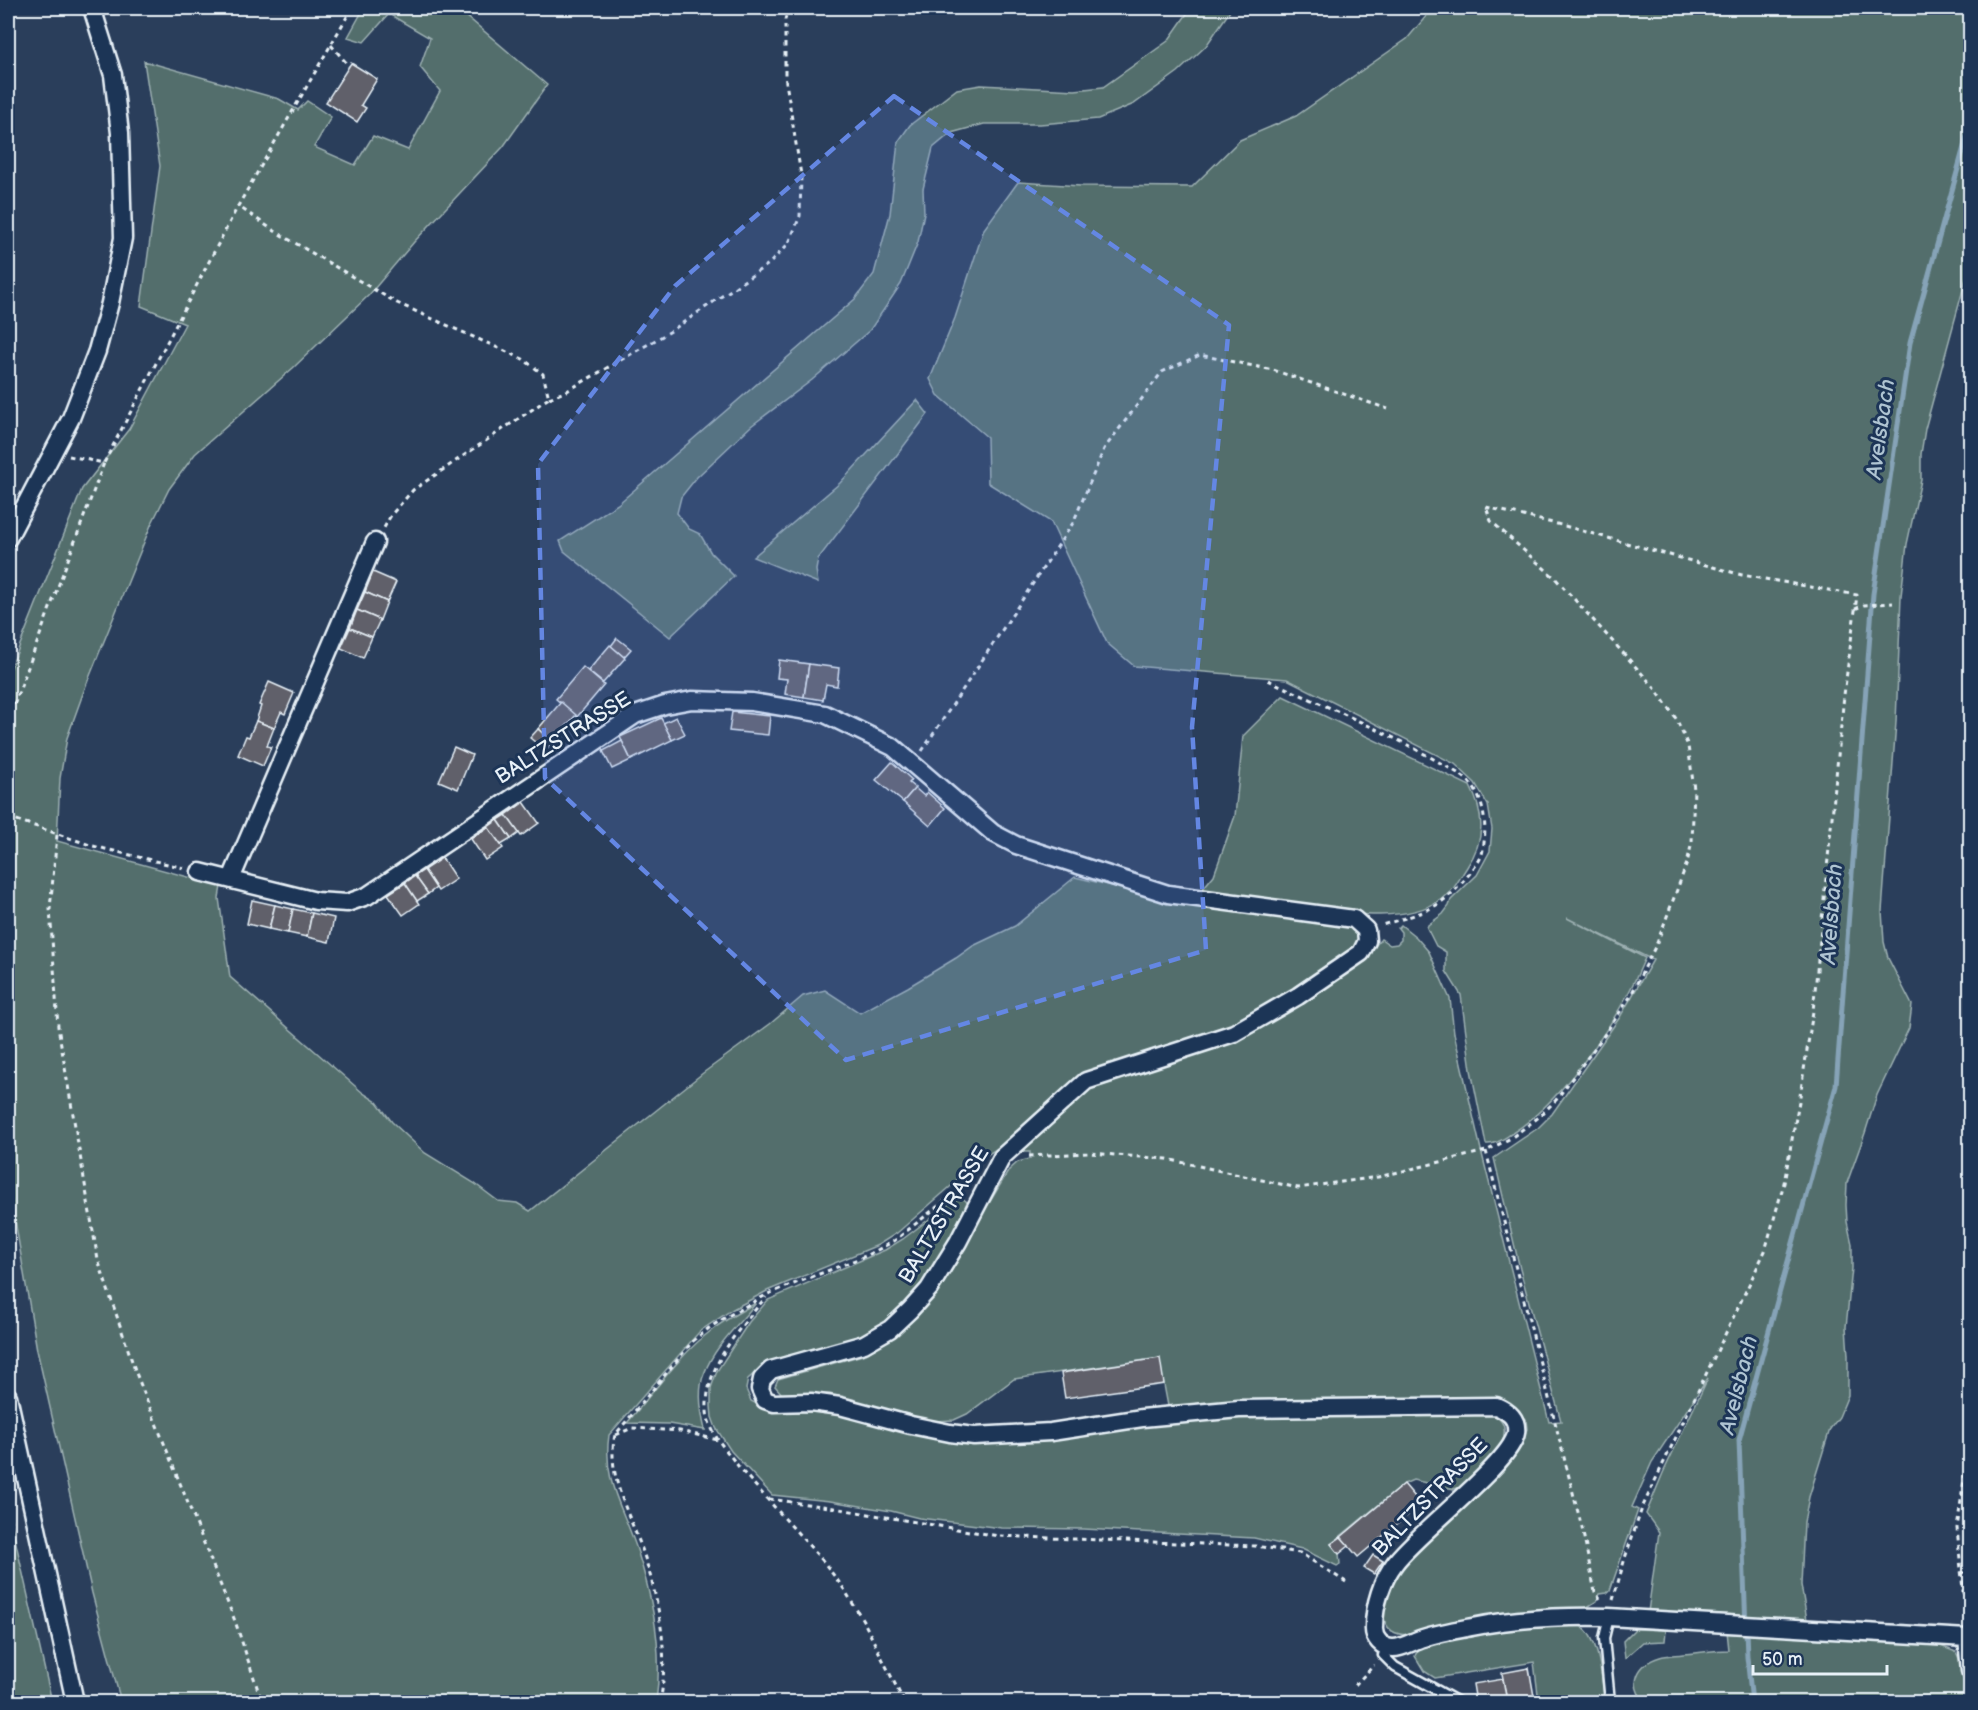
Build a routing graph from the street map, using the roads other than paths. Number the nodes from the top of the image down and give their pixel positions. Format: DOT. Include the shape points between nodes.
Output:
graph roads {
  1 [pos="92,8"];
  2 [pos="8,538"];
  3 [pos="375,542"];
  4 [pos="200,872"];
  5 [pos="231,879"];
  6 [pos="8,1396"];
  7 [pos="1609,1617"];
  8 [pos="1385,1651"];
  9 [pos="1971,1671"];
  10 [pos="75,1702"];
  11 [pos="1458,1702"];
  12 [pos="1610,1702"];
  1 -- 2 [label="street" via="113,75 121,144 123,238 98,351 71,418"];
  3 -- 5 [label="street"];
  4 -- 5 [label="street, BALTZSTRASSE"];
  5 -- 8 [label="street, BALTZSTRASSE" via="316,901 347,903 367,896 635,715 692,700 752,702 825,714 893,747 993,833 1016,845 1168,894 1354,919 1366,930 1367,941 1361,953 1299,996 1234,1033 1086,1081 1002,1157 929,1288 890,1329 864,1344 771,1370 762,1379 760,1389 765,1400 774,1403 840,1406 921,1427 982,1436 1051,1432 1239,1409 1496,1406 1514,1418 1516,1430 1511,1444 1484,1476 1413,1542 1387,1575 1373,1627"];
  6 -- 10 [label="street"];
  7 -- 8 [label="street" via="1531,1619 1473,1626"];
  7 -- 9 [label="street" via="1967,1638"];
  7 -- 12 [label="lane" via="1604,1638"];
  8 -- 11 [label="lane" via="1395,1667"];
}
